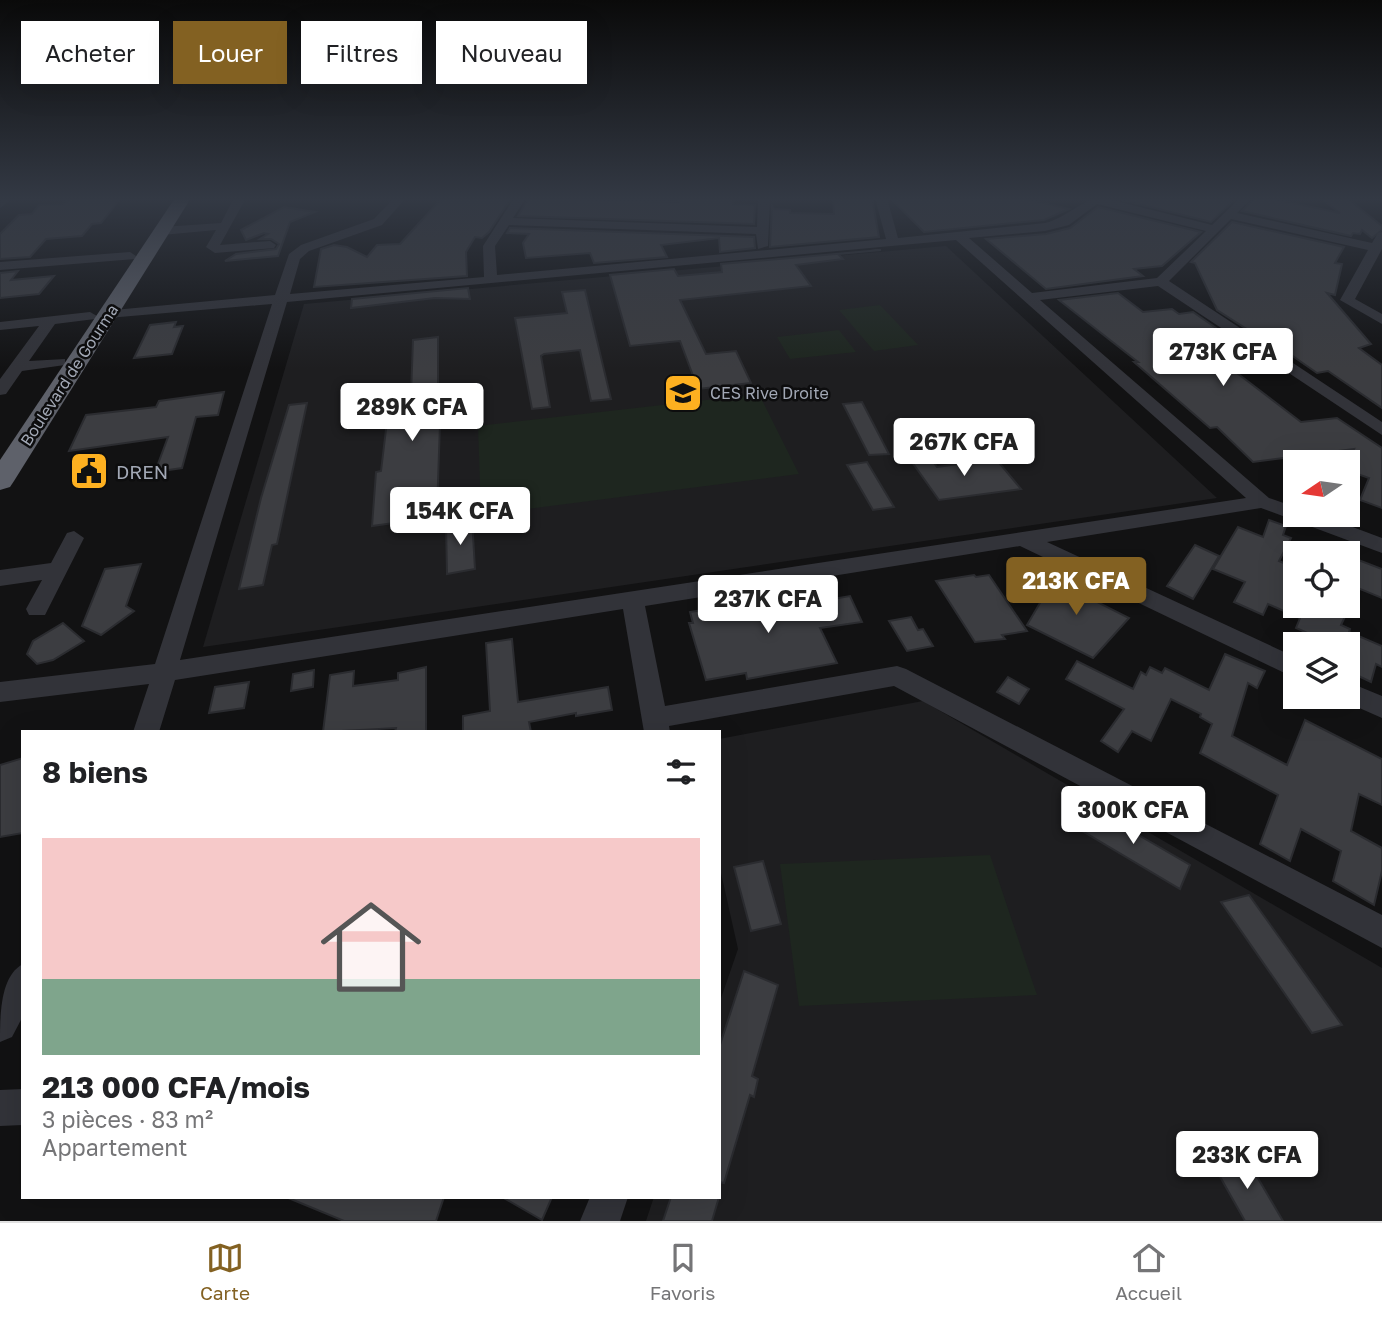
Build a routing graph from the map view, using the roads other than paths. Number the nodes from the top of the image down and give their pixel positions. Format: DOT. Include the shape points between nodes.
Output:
graph roads {
  1 [pos="144,255"];
  2 [pos="296,255"];
  3 [pos="490,255"];
  4 [pos="771,255"];
  5 [pos="981,255"];
  6 [pos="1188,255"];
  7 [pos="1372,255"];
  8 [pos="130,256"];
  9 [pos="761,256"];
  10 [pos="0,266"];
  11 [pos="491,280"];
  12 [pos="1161,282"];
  13 [pos="1030,297"];
  14 [pos="282,298"];
  15 [pos="99,315"];
  16 [pos="51,320"];
  17 [pos="1382,320"];
  18 [pos="0,326"];
  19 [pos="59,362"];
  20 [pos="17,367"];
  21 [pos="0,390"];
  22 [pos="1382,430"];
  23 [pos="0,451"];
  24 [pos="0,481"];
  25 [pos="1262,502"];
  26 [pos="1283,509"];
  27 [pos="1331,527"];
  28 [pos="74,538"];
  29 [pos="1022,539"];
  30 [pos="1382,546"];
  31 [pos="58,570"];
  32 [pos="0,578"];
  33 [pos="632,599"];
  34 [pos="37,609"];
  35 [pos="1283,662"];
  36 [pos="165,672"];
  37 [pos="0,692"];
  38 [pos="1360,698"];
  39 [pos="1382,708"];
  40 [pos="656,725"];
  41 [pos="147,730"];
  42 [pos="1382,932"];
  43 [pos="21,984"];
  44 [pos="0,1025"];
  45 [pos="21,1107"];
  46 [pos="0,1108"];
  47 [pos="608,1199"];
  48 [pos="600,1221"];
  1 -- 15 [label="highway, Boulevard de Gourma"];
  2 -- 14 [label="street"];
  3 -- 11 [label="street"];
  4 -- 9 [label="street"];
  5 -- 13 [label="street"];
  6 -- 12 [label="street"];
  7 -- 17 [label="street" via="1346,300"];
  8 -- 10 [label="street"];
  8 -- 15 [label="highway, Boulevard de Gourma"];
  9 -- 11 [label="street"];
  11 -- 14 [label="street"];
  12 -- 13 [label="street"];
  12 -- 22 [label="street"];
  13 -- 25 [label="street"];
  14 -- 15 [label="street"];
  14 -- 36 [label="street"];
  15 -- 16 [label="street"];
  15 -- 19 [label="highway, Boulevard de Gourma"];
  15 -- 24 [label="highway, Boulevard de Gourma"];
  16 -- 18 [label="street"];
  16 -- 20 [label="street"];
  19 -- 20 [label="street"];
  19 -- 23 [label="highway, Boulevard de Gourma"];
  20 -- 21 [label="street"];
  25 -- 26 [label="street"];
  25 -- 29 [label="street"];
  27 -- 30 [label="street"];
  28 -- 31 [label="street"];
  29 -- 33 [label="street"];
  29 -- 35 [label="street"];
  31 -- 32 [label="street"];
  31 -- 34 [label="street"];
  33 -- 36 [label="street"];
  33 -- 40 [label="street"];
  36 -- 37 [label="street"];
  36 -- 41 [label="street"];
  38 -- 39 [label="street"];
  40 -- 42 [label="street" via="897,676"];
  43 -- 44 [label="street"];
  45 -- 46 [label="street"];
  47 -- 48 [label="street"];
}
